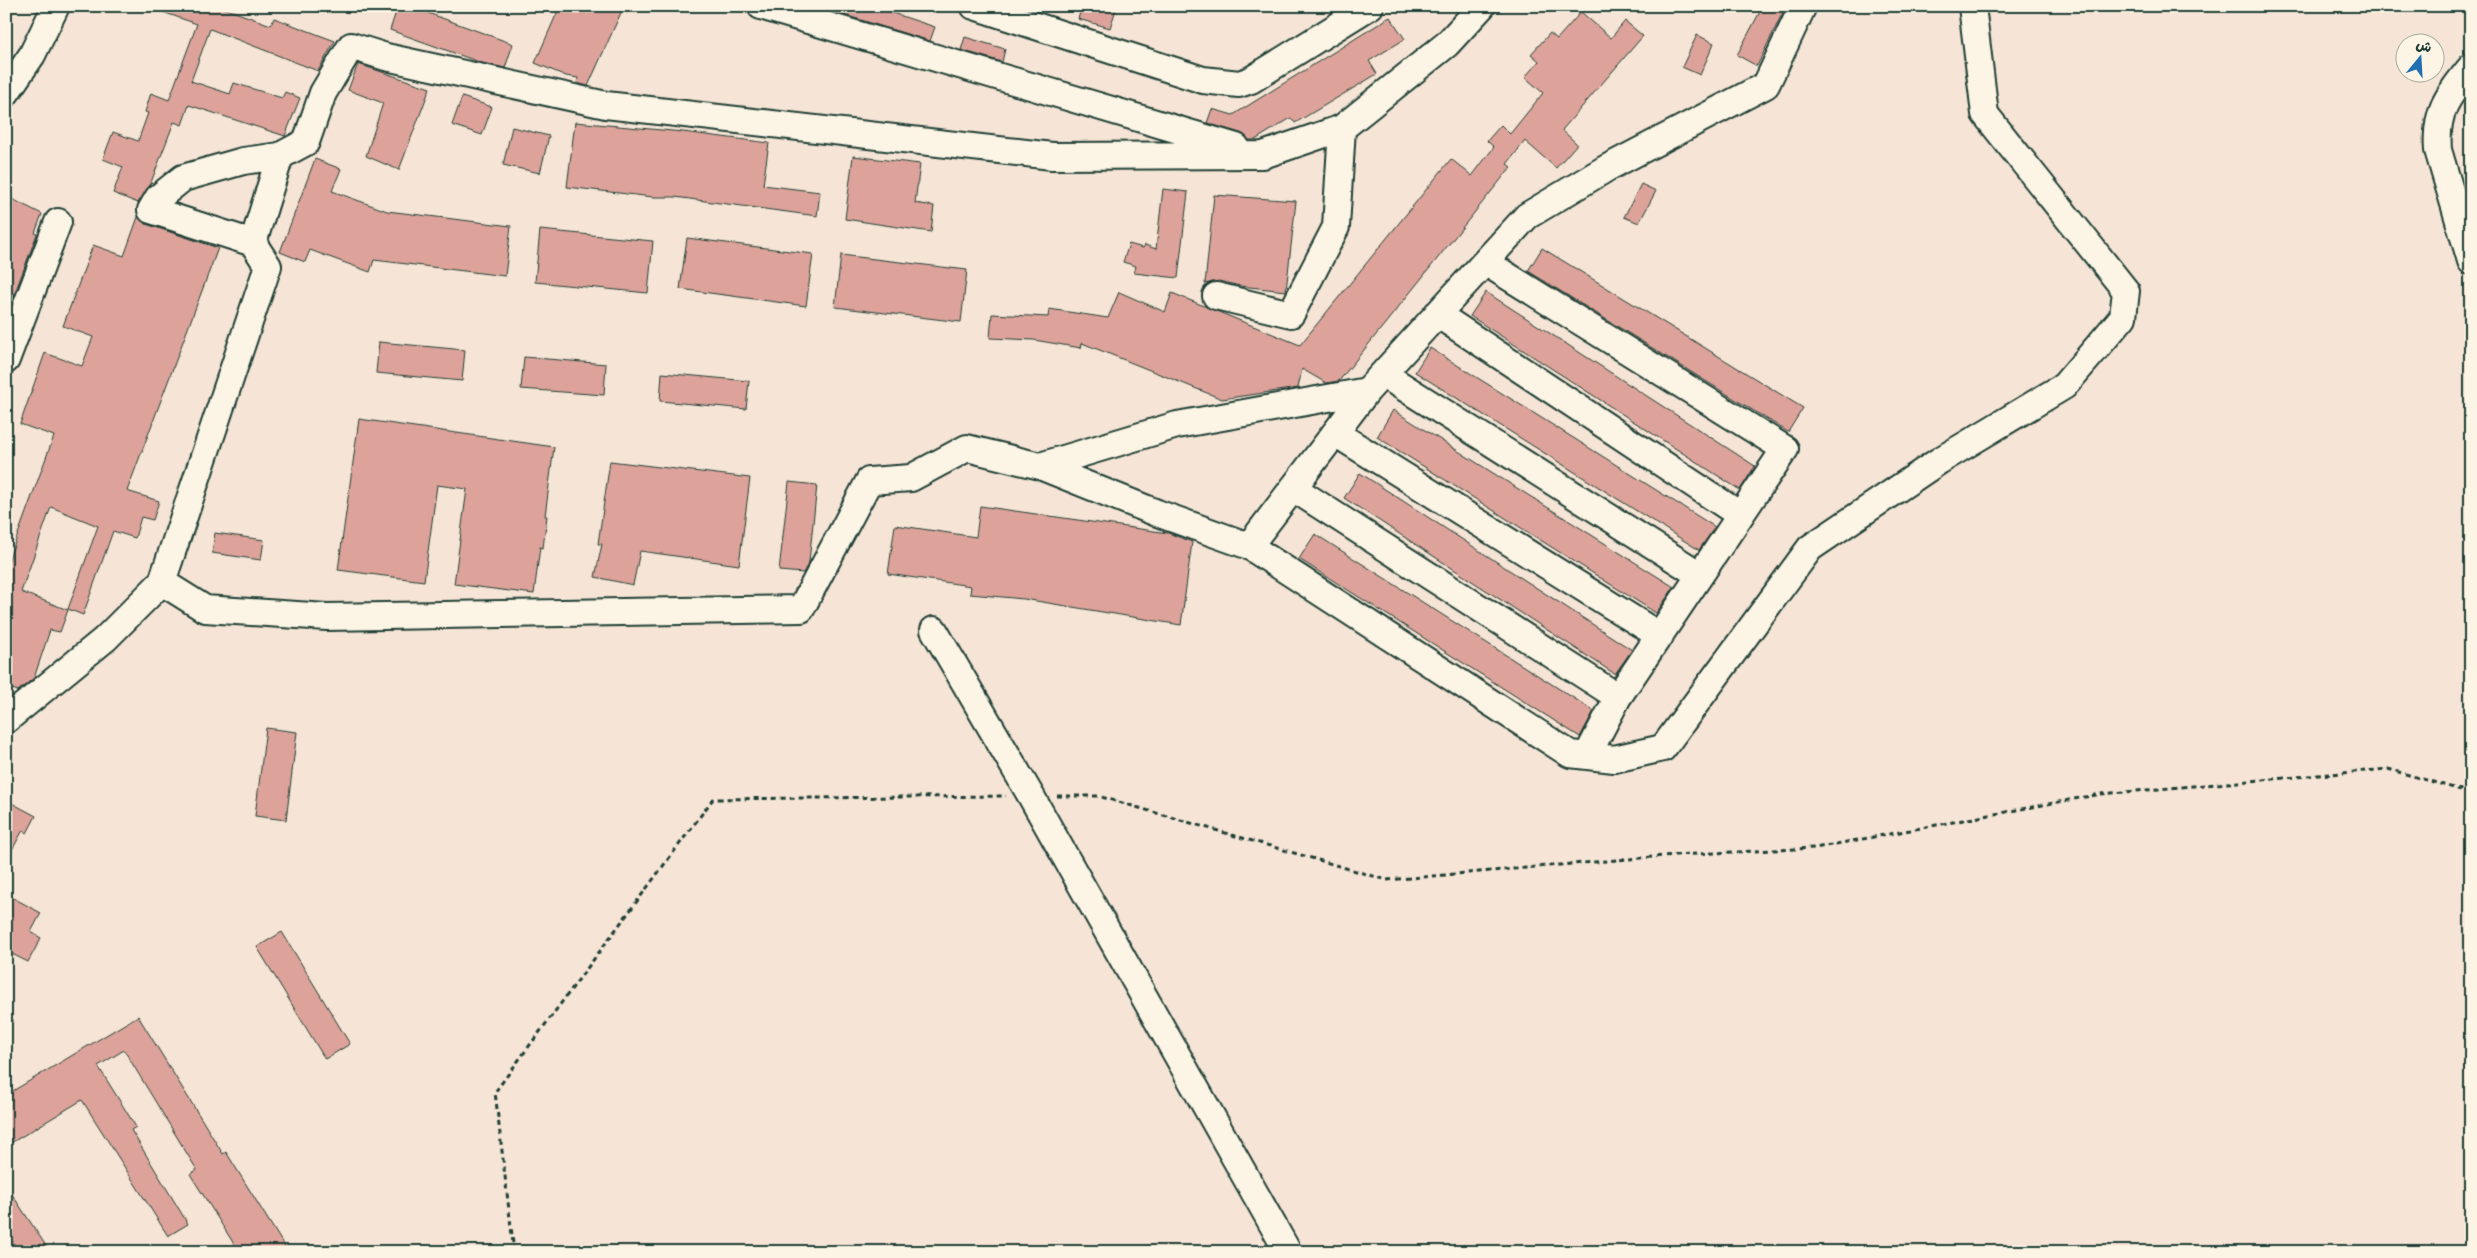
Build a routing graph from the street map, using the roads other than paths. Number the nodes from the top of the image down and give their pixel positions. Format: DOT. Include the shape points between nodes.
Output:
graph roads {
  1 [pos="56,6"];
  2 [pos="761,6"];
  3 [pos="974,6"];
  4 [pos="1482,6"];
  5 [pos="1803,6"];
  6 [pos="1972,6"];
  7 [pos="1361,8"];
  8 [pos="2471,67"];
  9 [pos="6,93"];
  10 [pos="1342,128"];
  11 [pos="1263,155"];
  12 [pos="280,156"];
  13 [pos="58,222"];
  14 [pos="253,243"];
  15 [pos="2471,261"];
  16 [pos="1485,262"];
  17 [pos="1216,296"];
  18 [pos="1438,314"];
  19 [pos="6,360"];
  20 [pos="1375,382"];
  21 [pos="1335,433"];
  22 [pos="1040,466"];
  23 [pos="1293,488"];
  24 [pos="1740,515"];
  25 [pos="1249,546"];
  26 [pos="1700,575"];
  27 [pos="162,582"];
  28 [pos="934,630"];
  29 [pos="1660,636"];
  30 [pos="1618,697"];
  31 [pos="6,720"];
  32 [pos="1587,756"];
  33 [pos="1288,1252"];
  1 -- 9 [label="street" via="32,55"];
  2 -- 11 [label="street"];
  3 -- 7 [label="street" via="1203,80 1239,84 1251,80"];
  4 -- 10 [label="street" via="1446,44"];
  5 -- 16 [label="street" via="1766,85 1607,168 1527,216"];
  6 -- 32 [label="street" via="1985,114 2126,291 2123,317 2064,386 1939,460 1810,548 1663,748 1614,759"];
  8 -- 15 [label="street" via="2442,107 2437,133 2438,150"];
  10 -- 11 [label="street"];
  10 -- 17 [label="street" via="1336,226 1291,314"];
  11 -- 12 [label="street" via="1052,156 606,105 386,57 351,46 323,92 306,142"];
  12 -- 14 [label="street"];
  12 -- 14 [label="street" via="243,161 184,178 158,198 151,210"];
  13 -- 19 [label="street"];
  14 -- 27 [label="street" via="268,266"];
  16 -- 18 [label="street"];
  16 -- 24 [label="street" via="1785,449"];
  18 -- 20 [label="street"];
  18 -- 24 [label="street"];
  20 -- 21 [label="street"];
  20 -- 22 [label="street" via="1177,424"];
  20 -- 26 [label="street"];
  21 -- 23 [label="street"];
  21 -- 29 [label="street"];
  22 -- 25 [label="street"];
  22 -- 27 [label="street" via="966,448 911,478 869,481 801,610 327,617 205,609"];
  23 -- 25 [label="street"];
  23 -- 30 [label="street"];
  24 -- 26 [label="street"];
  25 -- 32 [label="street" via="1570,754"];
  26 -- 29 [label="street"];
  27 -- 31 [label="street" via="105,639"];
  28 -- 33 [label="street"];
  29 -- 30 [label="street"];
  30 -- 32 [label="street"];
}
